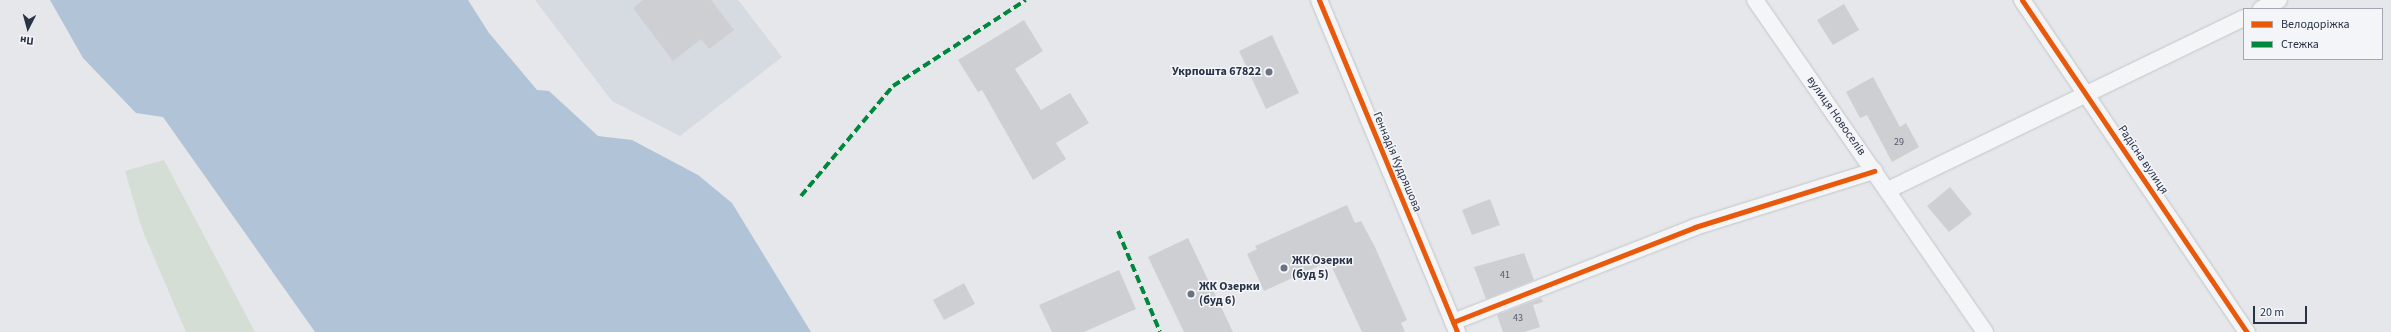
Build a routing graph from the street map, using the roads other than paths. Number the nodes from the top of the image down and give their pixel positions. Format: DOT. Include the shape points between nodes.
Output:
graph roads {
  1 [pos="1319,0"];
  2 [pos="1755,0"];
  3 [pos="2022,0"];
  4 [pos="2279,0"];
  5 [pos="2263,8"];
  6 [pos="2243,18"];
  7 [pos="2087,95"];
  8 [pos="1874,171"];
  9 [pos="1888,190"];
  10 [pos="1455,327"];
  11 [pos="1985,332"];
  12 [pos="2247,332"];
  1 -- 10 [label="street, Геннадія Кудряшова"];
  2 -- 8 [label="street, вулиця Новоселів"];
  3 -- 7 [label="street, Радісна вулиця"];
  4 -- 5 [label="street"];
  6 -- 7 [label="street"];
  7 -- 9 [label="street"];
  7 -- 12 [label="street, Радісна вулиця"];
  8 -- 9 [label="street, вулиця Новоселів"];
  8 -- 10 [label="street" via="1695,227"];
  9 -- 11 [label="street, вулиця Новоселів"];
}
